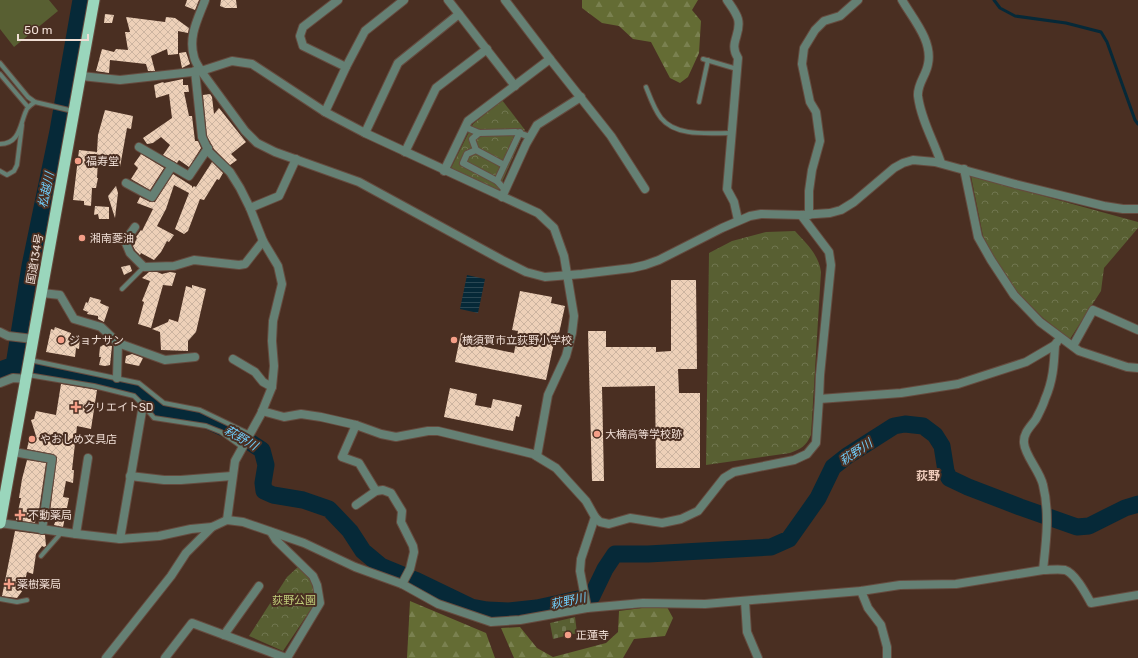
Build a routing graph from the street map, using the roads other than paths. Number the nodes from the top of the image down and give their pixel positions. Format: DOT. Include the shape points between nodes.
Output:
graph roads {
  1 [pos="94,0"];
  2 [pos="205,0"];
  3 [pos="338,0"];
  4 [pos="404,0"];
  5 [pos="448,0"];
  6 [pos="505,0"];
  7 [pos="727,0"];
  8 [pos="858,0"];
  9 [pos="902,0"];
  10 [pos="459,14"];
  11 [pos="487,49"];
  12 [pos="550,59"];
  13 [pos="0,63"];
  14 [pos="346,67"];
  15 [pos="738,69"];
  16 [pos="198,71"];
  17 [pos="0,74"];
  18 [pos="81,76"];
  19 [pos="515,86"];
  20 [pos="646,87"];
  21 [pos="581,97"];
  22 [pos="35,102"];
  23 [pos="699,102"];
  24 [pos="28,107"];
  25 [pos="72,111"];
  26 [pos="324,112"];
  27 [pos="22,125"];
  28 [pos="465,127"];
  29 [pos="520,132"];
  30 [pos="364,133"];
  31 [pos="479,133"];
  32 [pos="732,134"];
  33 [pos="530,137"];
  34 [pos="0,144"];
  35 [pos="139,147"];
  36 [pos="208,148"];
  37 [pos="476,150"];
  38 [pos="405,152"];
  39 [pos="296,159"];
  40 [pos="941,163"];
  41 [pos="504,165"];
  42 [pos="172,166"];
  43 [pos="964,170"];
  44 [pos="0,171"];
  45 [pos="444,171"];
  46 [pos="497,181"];
  47 [pos="126,183"];
  48 [pos="645,189"];
  49 [pos="503,193"];
  50 [pos="250,208"];
  51 [pos="1138,209"];
  52 [pos="805,215"];
  53 [pos="738,220"];
  54 [pos="135,227"];
  55 [pos="263,241"];
  56 [pos="144,267"];
  57 [pos="566,275"];
  58 [pos="122,289"];
  59 [pos="42,293"];
  60 [pos="1138,330"];
  61 [pos="4,334"];
  62 [pos="1060,338"];
  63 [pos="33,339"];
  64 [pos="118,343"];
  65 [pos="1055,345"];
  66 [pos="1073,346"];
  67 [pos="195,357"];
  68 [pos="234,360"];
  69 [pos="1138,368"];
  70 [pos="28,370"];
  71 [pos="117,378"];
  72 [pos="0,383"];
  73 [pos="272,387"];
  74 [pos="819,399"];
  75 [pos="143,405"];
  76 [pos="262,411"];
  77 [pos="356,425"];
  78 [pos="250,434"];
  79 [pos="242,447"];
  80 [pos="14,452"];
  81 [pos="537,456"];
  82 [pos="88,458"];
  83 [pos="130,476"];
  84 [pos="232,476"];
  85 [pos="376,491"];
  86 [pos="356,505"];
  87 [pos="595,518"];
  88 [pos="227,520"];
  89 [pos="0,523"];
  90 [pos="212,527"];
  91 [pos="42,530"];
  92 [pos="62,532"];
  93 [pos="271,532"];
  94 [pos="76,534"];
  95 [pos="120,539"];
  96 [pos="41,556"];
  97 [pos="1043,570"];
  98 [pos="404,582"];
  99 [pos="259,586"];
  100 [pos="861,591"];
  101 [pos="1138,596"];
  102 [pos="0,599"];
  103 [pos="27,600"];
  104 [pos="745,601"];
  105 [pos="587,608"];
  106 [pos="224,635"];
  107 [pos="106,658"];
  108 [pos="165,658"];
  109 [pos="286,658"];
  110 [pos="758,658"];
  111 [pos="887,658"];
  1 -- 18 [label="highway, 国道134号"];
  2 -- 16 [label="street" via="195,23 192,39"];
  3 -- 14 [label="street" via="302,27 300,36 303,46"];
  4 -- 14 [label="street" via="365,31"];
  5 -- 10 [label="street"];
  6 -- 12 [label="street"];
  7 -- 15 [label="street" via="735,12 739,25 734,45"];
  8 -- 52 [label="street" via="840,16 824,21 804,48 802,64 810,102 816,112 820,141 812,170"];
  9 -- 40 [label="street" via="924,37 928,49 928,64 919,84 918,95 926,127"];
  10 -- 11 [label="street"];
  10 -- 30 [label="street" via="398,63"];
  11 -- 19 [label="street"];
  11 -- 38 [label="street" via="436,88"];
  12 -- 19 [label="street"];
  12 -- 21 [label="street"];
  13 -- 22 [label="lane"];
  14 -- 26 [label="street"];
  15 -- 23 [label="lane" via="706,60"];
  15 -- 32 [label="street"];
  16 -- 18 [label="street" via="120,80"];
  16 -- 26 [label="street" via="232,61 252,64"];
  16 -- 36 [label="street" via="202,137"];
  16 -- 39 [label="street" via="257,143"];
  17 -- 24 [label="lane"];
  18 -- 25 [label="highway, 国道134号"];
  19 -- 28 [label="street" via="468,121"];
  20 -- 32 [label="lane" via="662,120 674,127 685,132"];
  21 -- 33 [label="street" via="538,124"];
  21 -- 48 [label="street" via="611,136"];
  22 -- 24 [label="lane"];
  22 -- 25 [label="lane"];
  24 -- 27 [label="lane"];
  25 -- 59 [label="highway, 国道134号"];
  26 -- 30 [label="street"];
  27 -- 34 [label="lane" via="12,139"];
  27 -- 44 [label="lane" via="17,165 14,171 7,174"];
  28 -- 31 [label="street"];
  28 -- 45 [label="street"];
  29 -- 31 [label="street"];
  29 -- 33 [label="street"];
  29 -- 41 [label="street"];
  30 -- 38 [label="street"];
  31 -- 37 [label="street" via="472,139"];
  32 -- 53 [label="street" via="727,189 734,202"];
  33 -- 49 [label="street"];
  35 -- 42 [label="street"];
  36 -- 42 [label="street" via="189,176"];
  36 -- 50 [label="street" via="230,172"];
  37 -- 41 [label="street"];
  37 -- 46 [label="street" via="467,154 463,163"];
  38 -- 45 [label="street"];
  39 -- 50 [label="street" via="279,196"];
  39 -- 57 [label="street" via="360,182 526,272 545,277"];
  40 -- 43 [label="street"];
  40 -- 52 [label="street" via="913,160 903,163 842,210"];
  41 -- 46 [label="street"];
  42 -- 47 [label="street" via="152,197"];
  43 -- 51 [label="street" via="1104,206"];
  43 -- 62 [label="street" via="978,237 991,260 1014,295"];
  45 -- 49 [label="street"];
  46 -- 49 [label="street"];
  49 -- 57 [label="street" via="538,213 554,228 564,256"];
  50 -- 55 [label="street"];
  52 -- 53 [label="street" via="761,214"];
  52 -- 74 [label="street" via="829,252 831,265"];
  53 -- 57 [label="street" via="645,265"];
  54 -- 56 [label="street" via="125,241 130,253"];
  55 -- 56 [label="street" via="245,264 194,260 174,266"];
  55 -- 73 [label="street" via="278,266 282,284 273,321"];
  56 -- 58 [label="lane"];
  57 -- 81 [label="street" via="574,316 572,333 566,356 548,395"];
  59 -- 63 [label="highway, 国道134号"];
  59 -- 64 [label="street" via="60,294 74,319 101,327"];
  60 -- 66 [label="street" via="1093,310"];
  61 -- 63 [label="street"];
  62 -- 65 [label="street"];
  62 -- 66 [label="street"];
  63 -- 70 [label="highway, 国道134号"];
  64 -- 67 [label="street" via="165,360"];
  64 -- 71 [label="street"];
  65 -- 74 [label="street" via="1026,362 958,384 900,393"];
  65 -- 97 [label="street" via="1052,381 1036,419 1027,430 1024,443 1043,484 1048,526"];
  66 -- 69 [label="street" via="1080,351 1127,367"];
  68 -- 73 [label="street" via="255,372 263,382"];
  70 -- 71 [label="lane"];
  70 -- 72 [label="street"];
  70 -- 75 [label="lane" via="134,396"];
  70 -- 80 [label="highway, 国道134号"];
  71 -- 78 [label="lane" via="139,383 164,403 200,410"];
  73 -- 76 [label="street"];
  74 -- 87 [label="street" via="816,443 807,454 788,462 729,474 698,511 682,519 662,524 630,518 609,524"];
  75 -- 79 [label="lane" via="154,418 206,426 221,432"];
  75 -- 83 [label="street"];
  76 -- 77 [label="street" via="284,416 315,416"];
  76 -- 78 [label="street"];
  77 -- 81 [label="street" via="381,434 396,436 438,431"];
  77 -- 85 [label="street" via="342,457 359,464"];
  78 -- 79 [label="street"];
  79 -- 84 [label="street" via="235,461"];
  80 -- 89 [label="highway, 国道134号"];
  80 -- 91 [label="street" via="52,459"];
  81 -- 87 [label="street" via="556,468 586,501"];
  82 -- 94 [label="street"];
  83 -- 84 [label="street" via="182,480"];
  83 -- 95 [label="street"];
  84 -- 88 [label="street"];
  85 -- 86 [label="street"];
  85 -- 98 [label="street" via="391,493 402,510 401,522 414,552"];
  87 -- 105 [label="street" via="581,559 580,571"];
  88 -- 90 [label="street"];
  88 -- 93 [label="street" via="243,522"];
  89 -- 91 [label="street"];
  90 -- 95 [label="street" via="159,536"];
  90 -- 107 [label="street" via="186,553 171,576"];
  91 -- 92 [label="street"];
  92 -- 94 [label="street"];
  92 -- 96 [label="lane"];
  93 -- 98 [label="street" via="304,543 355,568"];
  93 -- 109 [label="street" via="313,576 320,603"];
  94 -- 95 [label="street"];
  97 -- 100 [label="street" via="956,584 900,586"];
  97 -- 101 [label="street" via="1066,570 1084,590 1091,603"];
  98 -- 105 [label="street" via="438,604 491,622 520,620"];
  99 -- 106 [label="street"];
  100 -- 104 [label="street"];
  100 -- 111 [label="street" via="868,608 881,625"];
  102 -- 103 [label="lane" via="17,602"];
  104 -- 105 [label="street" via="705,604 643,603"];
  104 -- 110 [label="street" via="747,632"];
  106 -- 108 [label="street" via="192,623"];
  106 -- 109 [label="street"];
}
